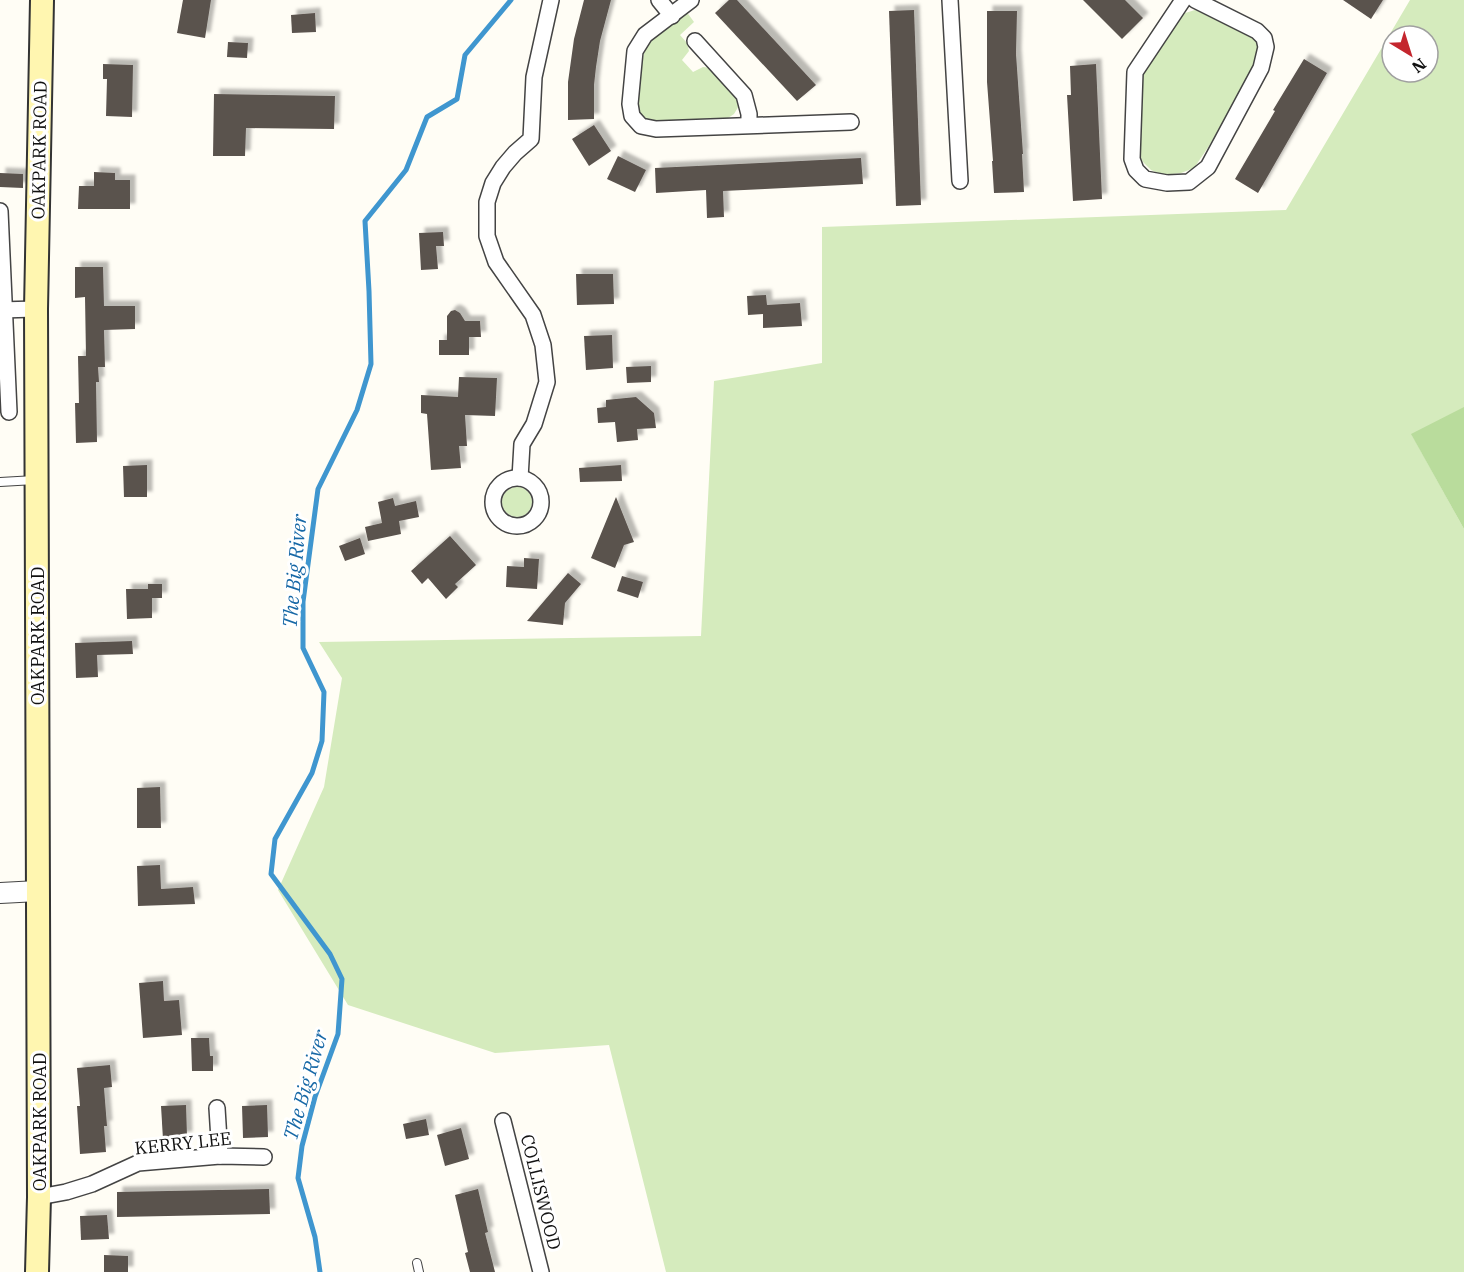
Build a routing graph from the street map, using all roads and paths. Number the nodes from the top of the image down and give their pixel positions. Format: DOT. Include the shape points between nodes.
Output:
graph roads {
  1 [pos="42,0"];
  2 [pos="551,0"];
  3 [pos="659,0"];
  4 [pos="691,0"];
  5 [pos="950,0"];
  6 [pos="1183,0"];
  7 [pos="1195,0"];
  8 [pos="672,16"];
  9 [pos="695,41"];
  10 [pos="851,122"];
  11 [pos="749,125"];
  12 [pos="960,181"];
  13 [pos="0,211"];
  14 [pos="3,309"];
  15 [pos="36,309"];
  16 [pos="9,412"];
  17 [pos="520,478"];
  18 [pos="37,480"];
  19 [pos="0,482"];
  20 [pos="38,891"];
  21 [pos="0,893"];
  22 [pos="217,1108"];
  23 [pos="503,1121"];
  24 [pos="220,1156"];
  25 [pos="264,1157"];
  26 [pos="39,1197"];
  27 [pos="417,1263"];
  28 [pos="37,1272"];
  29 [pos="419,1272"];
  30 [pos="542,1272"];
  1 -- 15 [label="main road, OAKPARK ROAD"];
  2 -- 17 [label="street" via="534,77 531,140 503,167 487,202 487,236 496,262 533,315 543,345 547,382 534,424 522,444"];
  3 -- 8 [label="street"];
  4 -- 8 [label="street"];
  5 -- 12 [label="street"];
  6 -- 7 [label="street" via="1135,72 1132,159 1145,179 1167,183 1189,182 1208,167 1262,69 1266,47 1257,31"];
  8 -- 11 [label="street" via="645,35 635,51 632,116 641,126 656,129"];
  9 -- 11 [label="street" via="744,95"];
  10 -- 11 [label="street"];
  13 -- 14 [label="street"];
  14 -- 15 [label="street"];
  14 -- 16 [label="street"];
  15 -- 18 [label="main road, OAKPARK ROAD"];
  18 -- 19 [label="lane"];
  18 -- 20 [label="main road, OAKPARK ROAD"];
  20 -- 21 [label="street"];
  20 -- 26 [label="main road, OAKPARK ROAD"];
  22 -- 24 [label="street"];
  23 -- 30 [label="street, COLLISWOOD"];
  24 -- 25 [label="street, KERRY LEE"];
  24 -- 26 [label="street, KERRY LEE" via="138,1163 92,1184"];
  26 -- 28 [label="main road, OAKPARK ROAD"];
  27 -- 29 [label="lane"];
}
